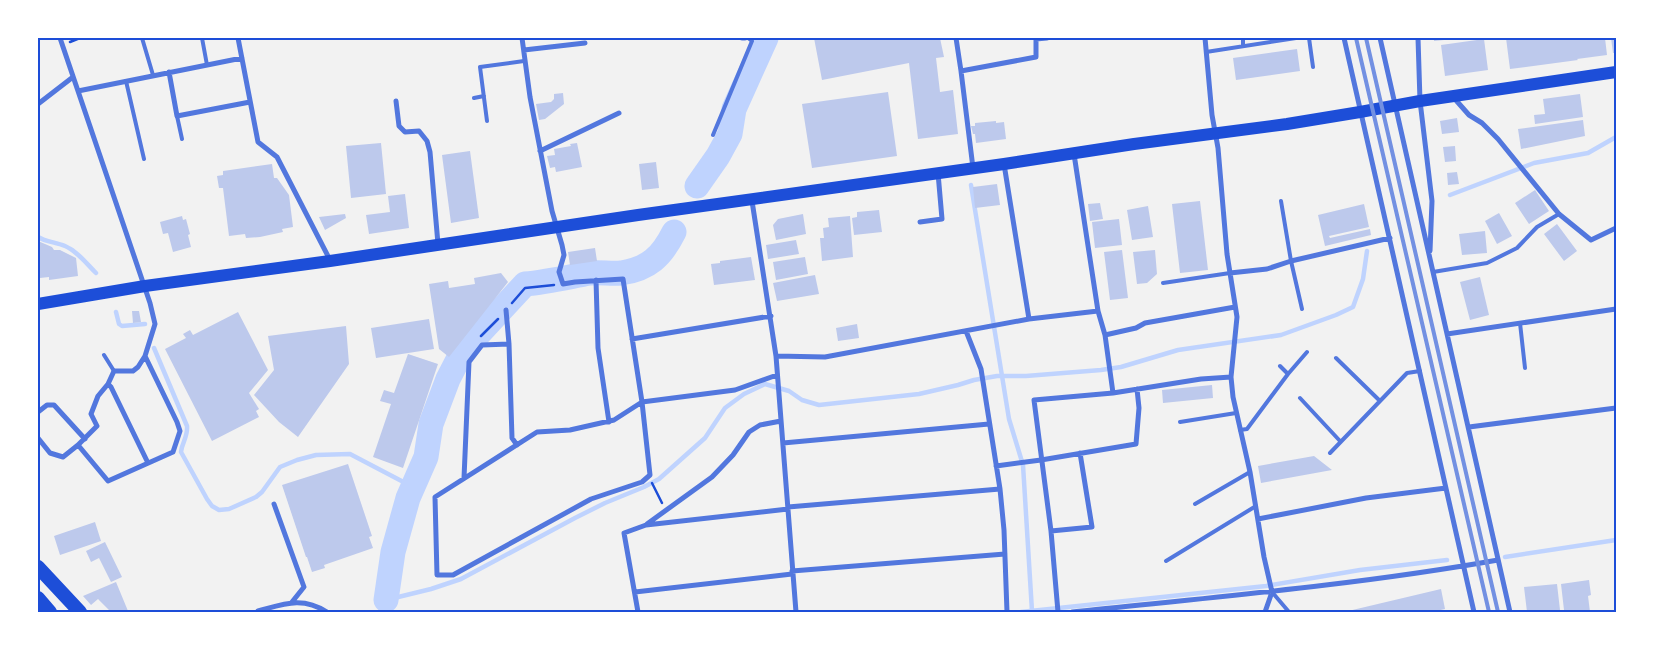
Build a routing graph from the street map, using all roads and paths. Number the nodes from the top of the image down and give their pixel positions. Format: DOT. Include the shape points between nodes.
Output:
graph roads {
  1 [pos="60,38"];
  2 [pos="142,38"];
  3 [pos="202,38"];
  4 [pos="238,38"];
  5 [pos="522,38"];
  6 [pos="745,38"];
  7 [pos="956,38"];
  8 [pos="1036,38"];
  9 [pos="1047,38"];
  10 [pos="1205,38"];
  11 [pos="1242,38"];
  12 [pos="1296,38"];
  13 [pos="1309,38"];
  14 [pos="1344,38"];
  15 [pos="1380,38"];
  16 [pos="1418,38"];
  17 [pos="585,43"];
  18 [pos="1244,46"];
  19 [pos="524,50"];
  20 [pos="1206,52"];
  21 [pos="242,58"];
  22 [pos="524,61"];
  23 [pos="207,65"];
  24 [pos="480,67"];
  25 [pos="1313,67"];
  26 [pos="475,68"];
  27 [pos="961,71"];
  28 [pos="169,72"];
  29 [pos="1616,72"];
  30 [pos="153,75"];
  31 [pos="73,77"];
  32 [pos="126,81"];
  33 [pos="78,91"];
  34 [pos="484,96"];
  35 [pos="1453,96"];
  36 [pos="474,98"];
  37 [pos="396,101"];
  38 [pos="1420,101"];
  39 [pos="250,102"];
  40 [pos="38,104"];
  41 [pos="1395,105"];
  42 [pos="1360,112"];
  43 [pos="619,114"];
  44 [pos="177,116"];
  45 [pos="487,121"];
  46 [pos="1214,133"];
  47 [pos="713,135"];
  48 [pos="182,139"];
  49 [pos="540,151"];
  50 [pos="1074,152"];
  51 [pos="144,159"];
  52 [pos="1004,164"];
  53 [pos="973,168"];
  54 [pos="938,173"];
  55 [pos="752,200"];
  56 [pos="1282,201"];
  57 [pos="1560,214"];
  58 [pos="920,222"];
  59 [pos="556,228"];
  60 [pos="1616,228"];
  61 [pos="1390,238"];
  62 [pos="438,244"];
  63 [pos="1430,258"];
  64 [pos="330,261"];
  65 [pos="1291,261"];
  66 [pos="1230,272"];
  67 [pos="1433,272"];
  68 [pos="596,280"];
  69 [pos="1163,283"];
  70 [pos="145,286"];
  71 [pos="38,304"];
  72 [pos="1235,307"];
  73 [pos="1302,309"];
  74 [pos="506,310"];
  75 [pos="1616,310"];
  76 [pos="1098,311"];
  77 [pos="771,316"];
  78 [pos="1029,319"];
  79 [pos="1520,323"];
  80 [pos="966,331"];
  81 [pos="1447,334"];
  82 [pos="1105,335"];
  83 [pos="632,339"];
  84 [pos="509,344"];
  85 [pos="1307,352"];
  86 [pos="104,355"];
  87 [pos="145,356"];
  88 [pos="776,356"];
  89 [pos="1336,358"];
  90 [pos="1280,366"];
  91 [pos="1526,368"];
  92 [pos="114,371"];
  93 [pos="1420,371"];
  94 [pos="1288,374"];
  95 [pos="777,375"];
  96 [pos="1231,377"];
  97 [pos="108,384"];
  98 [pos="1137,389"];
  99 [pos="1113,393"];
  100 [pos="1300,398"];
  101 [pos="1380,401"];
  102 [pos="642,402"];
  103 [pos="1616,408"];
  104 [pos="38,412"];
  105 [pos="1236,413"];
  106 [pos="781,421"];
  107 [pos="610,422"];
  108 [pos="1180,422"];
  109 [pos="990,424"];
  110 [pos="1469,427"];
  111 [pos="1240,430"];
  112 [pos="38,438"];
  113 [pos="85,439"];
  114 [pos="1340,441"];
  115 [pos="783,443"];
  116 [pos="78,445"];
  117 [pos="517,445"];
  118 [pos="1080,453"];
  119 [pos="1330,453"];
  120 [pos="1041,460"];
  121 [pos="148,463"];
  122 [pos="996,466"];
  123 [pos="1250,472"];
  124 [pos="650,474"];
  125 [pos="464,478"];
  126 [pos="1446,488"];
  127 [pos="1000,490"];
  128 [pos="274,504"];
  129 [pos="1195,504"];
  130 [pos="1256,506"];
  131 [pos="788,508"];
  132 [pos="666,510"];
  133 [pos="1258,519"];
  134 [pos="646,524"];
  135 [pos="1050,531"];
  136 [pos="1005,554"];
  137 [pos="1166,560"];
  138 [pos="1498,560"];
  139 [pos="1463,566"];
  140 [pos="38,567"];
  141 [pos="792,573"];
  142 [pos="635,592"];
  143 [pos="1272,592"];
  144 [pos="38,598"];
  145 [pos="292,602"];
  146 [pos="258,611"];
  147 [pos="50,612"];
  148 [pos="80,612"];
  149 [pos="327,612"];
  150 [pos="638,612"];
  151 [pos="796,612"];
  152 [pos="1007,612"];
  153 [pos="1058,612"];
  154 [pos="1072,612"];
  155 [pos="1266,612"];
  156 [pos="1289,612"];
  157 [pos="1474,612"];
  158 [pos="1510,612"];
  1 -- 31 [label="street"];
  2 -- 30 [label="lane"];
  3 -- 23 [label="lane"];
  4 -- 21 [label="street"];
  5 -- 19 [label="street"];
  6 -- 47 [label="lane" via="752,41"];
  7 -- 27 [label="street"];
  8 -- 9 [label="street"];
  8 -- 27 [label="street" via="1036,57"];
  10 -- 20 [label="street"];
  11 -- 18 [label="lane"];
  12 -- 18 [label="lane"];
  13 -- 25 [label="lane"];
  14 -- 42 [label="street"];
  15 -- 41 [label="street"];
  16 -- 38 [label="street"];
  17 -- 19 [label="street"];
  18 -- 20 [label="lane"];
  19 -- 22 [label="street"];
  20 -- 46 [label="street"];
  21 -- 23 [label="street"];
  21 -- 39 [label="street"];
  22 -- 24 [label="lane"];
  22 -- 49 [label="street"];
  23 -- 28 [label="street"];
  24 -- 26 [label="lane"];
  24 -- 34 [label="lane"];
  27 -- 53 [label="street"];
  28 -- 30 [label="street"];
  28 -- 44 [label="street"];
  29 -- 35 [label="main road"];
  30 -- 32 [label="street"];
  31 -- 33 [label="street"];
  31 -- 40 [label="street"];
  32 -- 33 [label="street"];
  32 -- 51 [label="lane"];
  33 -- 70 [label="street"];
  34 -- 36 [label="lane"];
  34 -- 45 [label="lane"];
  35 -- 38 [label="main road"];
  35 -- 57 [label="street" via="1520,164"];
  37 -- 62 [label="street" via="399,126 405,132 419,131 428,142"];
  38 -- 41 [label="main road"];
  38 -- 63 [label="street" via="1432,201"];
  39 -- 44 [label="street"];
  39 -- 64 [label="street" via="258,142 278,157"];
  41 -- 42 [label="main road"];
  41 -- 63 [label="street"];
  42 -- 46 [label="main road"];
  42 -- 61 [label="street"];
  43 -- 49 [label="street"];
  44 -- 48 [label="lane"];
  46 -- 50 [label="main road"];
  46 -- 66 [label="street"];
  49 -- 59 [label="street"];
  50 -- 52 [label="main road"];
  50 -- 76 [label="street"];
  52 -- 53 [label="main road"];
  52 -- 78 [label="street"];
  53 -- 54 [label="main road"];
  54 -- 55 [label="main road"];
  54 -- 58 [label="street" via="942,219"];
  55 -- 59 [label="main road"];
  55 -- 77 [label="street"];
  56 -- 65 [label="lane"];
  57 -- 60 [label="street" via="1591,240"];
  57 -- 67 [label="lane" via="1537,227 1517,248 1487,263"];
  59 -- 62 [label="main road"];
  59 -- 68 [label="street" via="564,255 559,272 563,284"];
  61 -- 65 [label="street"];
  61 -- 93 [label="street"];
  62 -- 64 [label="main road"];
  63 -- 67 [label="street"];
  64 -- 70 [label="main road"];
  65 -- 66 [label="street" via="1267,269"];
  65 -- 73 [label="lane"];
  66 -- 69 [label="lane"];
  66 -- 72 [label="street"];
  67 -- 81 [label="street"];
  68 -- 83 [label="street" via="623,279"];
  68 -- 107 [label="street" via="598,348"];
  70 -- 71 [label="main road"];
  70 -- 87 [label="street" via="155,324"];
  72 -- 82 [label="street" via="1145,323"];
  72 -- 96 [label="street" via="1237,317"];
  74 -- 84 [label="street"];
  75 -- 79 [label="street"];
  76 -- 78 [label="street"];
  76 -- 82 [label="street"];
  77 -- 83 [label="street"];
  77 -- 88 [label="street"];
  78 -- 80 [label="street"];
  79 -- 81 [label="street"];
  79 -- 91 [label="lane"];
  80 -- 88 [label="street" via="825,357"];
  80 -- 109 [label="street" via="981,369"];
  81 -- 110 [label="street"];
  82 -- 99 [label="street"];
  83 -- 102 [label="street"];
  84 -- 117 [label="street" via="512,438"];
  84 -- 125 [label="street" via="482,345 469,362"];
  85 -- 94 [label="lane"];
  86 -- 92 [label="lane"];
  87 -- 92 [label="street" via="133,371"];
  87 -- 121 [label="street" via="180,431 173,452"];
  88 -- 95 [label="street"];
  89 -- 101 [label="lane"];
  90 -- 94 [label="lane"];
  92 -- 97 [label="street"];
  93 -- 101 [label="lane" via="1407,373"];
  93 -- 126 [label="street"];
  94 -- 111 [label="lane" via="1247,429"];
  95 -- 102 [label="street" via="735,390"];
  95 -- 106 [label="street"];
  96 -- 98 [label="street"];
  96 -- 105 [label="street"];
  97 -- 113 [label="street" via="98,396 92,414 97,426"];
  97 -- 121 [label="street"];
  98 -- 99 [label="street"];
  98 -- 118 [label="street" via="1136,444"];
  99 -- 120 [label="street" via="1034,400"];
  100 -- 114 [label="lane"];
  101 -- 114 [label="lane"];
  102 -- 107 [label="street"];
  102 -- 124 [label="street"];
  103 -- 110 [label="street"];
  104 -- 113 [label="street" via="47,405 54,405"];
  105 -- 108 [label="lane"];
  105 -- 111 [label="street"];
  106 -- 115 [label="street"];
  106 -- 132 [label="street" via="760,425 749,432 712,477"];
  107 -- 117 [label="street" via="537,432"];
  109 -- 115 [label="street"];
  109 -- 122 [label="street"];
  110 -- 138 [label="street"];
  111 -- 123 [label="street"];
  112 -- 116 [label="street" via="50,453 63,457"];
  113 -- 116 [label="street"];
  114 -- 119 [label="lane"];
  115 -- 131 [label="street"];
  116 -- 121 [label="street" via="108,481"];
  117 -- 125 [label="street"];
  118 -- 120 [label="street"];
  118 -- 135 [label="street" via="1092,527"];
  120 -- 122 [label="street"];
  120 -- 135 [label="street"];
  122 -- 127 [label="street"];
  123 -- 129 [label="lane"];
  123 -- 130 [label="street"];
  124 -- 125 [label="street" via="642,482 591,499 453,574 437,575 435,497"];
  124 -- 132 [label="path"];
  126 -- 133 [label="street" via="1366,498"];
  126 -- 139 [label="street"];
  127 -- 131 [label="street"];
  127 -- 136 [label="street"];
  128 -- 145 [label="street" via="304,587"];
  130 -- 133 [label="street"];
  130 -- 137 [label="lane"];
  131 -- 134 [label="street"];
  131 -- 141 [label="street"];
  132 -- 134 [label="street"];
  133 -- 143 [label="street"];
  134 -- 142 [label="street" via="624,532"];
  135 -- 153 [label="street"];
  136 -- 141 [label="street"];
  136 -- 152 [label="street"];
  138 -- 139 [label="street"];
  138 -- 158 [label="street"];
  139 -- 143 [label="street"];
  139 -- 157 [label="street"];
  140 -- 148 [label="highway"];
  141 -- 142 [label="street"];
  141 -- 151 [label="street"];
  142 -- 150 [label="street"];
  143 -- 154 [label="street"];
  143 -- 155 [label="street"];
  143 -- 156 [label="lane"];
  144 -- 147 [label="highway"];
  145 -- 146 [label="street"];
  145 -- 149 [label="street" via="316,605"];
}
